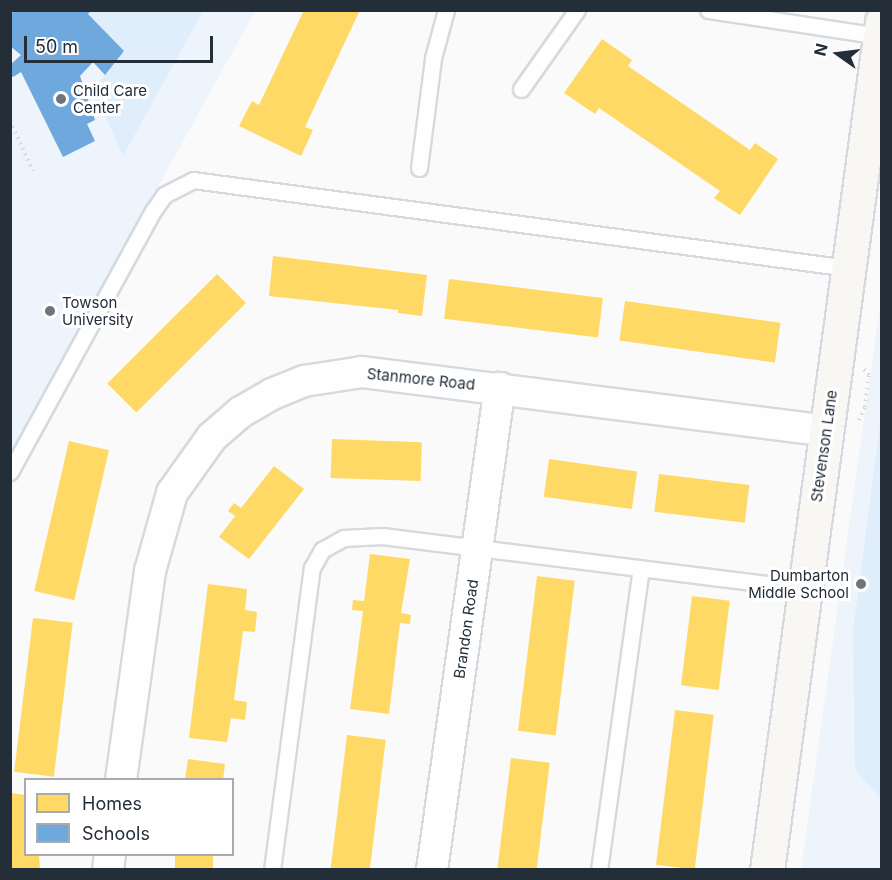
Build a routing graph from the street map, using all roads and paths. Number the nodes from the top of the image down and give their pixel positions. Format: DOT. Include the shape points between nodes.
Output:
graph roads {
  1 [pos="446,10"];
  2 [pos="577,10"];
  3 [pos="708,10"];
  4 [pos="881,29"];
  5 [pos="521,89"];
  6 [pos="10,121"];
  7 [pos="874,132"];
  8 [pos="419,168"];
  9 [pos="33,171"];
  10 [pos="848,268"];
  11 [pos="500,388"];
  12 [pos="826,431"];
  13 [pos="10,472"];
  14 [pos="478,548"];
  15 [pos="641,569"];
  16 [pos="805,589"];
  17 [pos="121,778"];
  18 [pos="272,870"];
  19 [pos="432,870"];
  20 [pos="599,870"];
  21 [pos="767,870"];
  1 -- 8 [label="lane" via="433,58"];
  2 -- 5 [label="lane"];
  3 -- 4 [label="lane"];
  4 -- 7 [label="street, Stevenson Lane"];
  6 -- 9 [label="path"];
  7 -- 10 [label="street, Stevenson Lane"];
  10 -- 12 [label="street, Stevenson Lane"];
  10 -- 13 [label="lane" via="193,180 164,195 153,211"];
  11 -- 12 [label="street, Stanmore Road"];
  11 -- 14 [label="street, Brandon Road"];
  11 -- 17 [label="street, Stanmore Road" via="399,375 333,375 272,394 241,412 212,437 172,493 159,529"];
  12 -- 16 [label="street, Stevenson Lane"];
  14 -- 15 [label="lane"];
  14 -- 18 [label="lane" via="363,536 344,538 322,550 312,568"];
  14 -- 19 [label="street, Brandon Road"];
  15 -- 16 [label="lane"];
  15 -- 20 [label="lane"];
  16 -- 21 [label="street, Stevenson Lane"];
}
